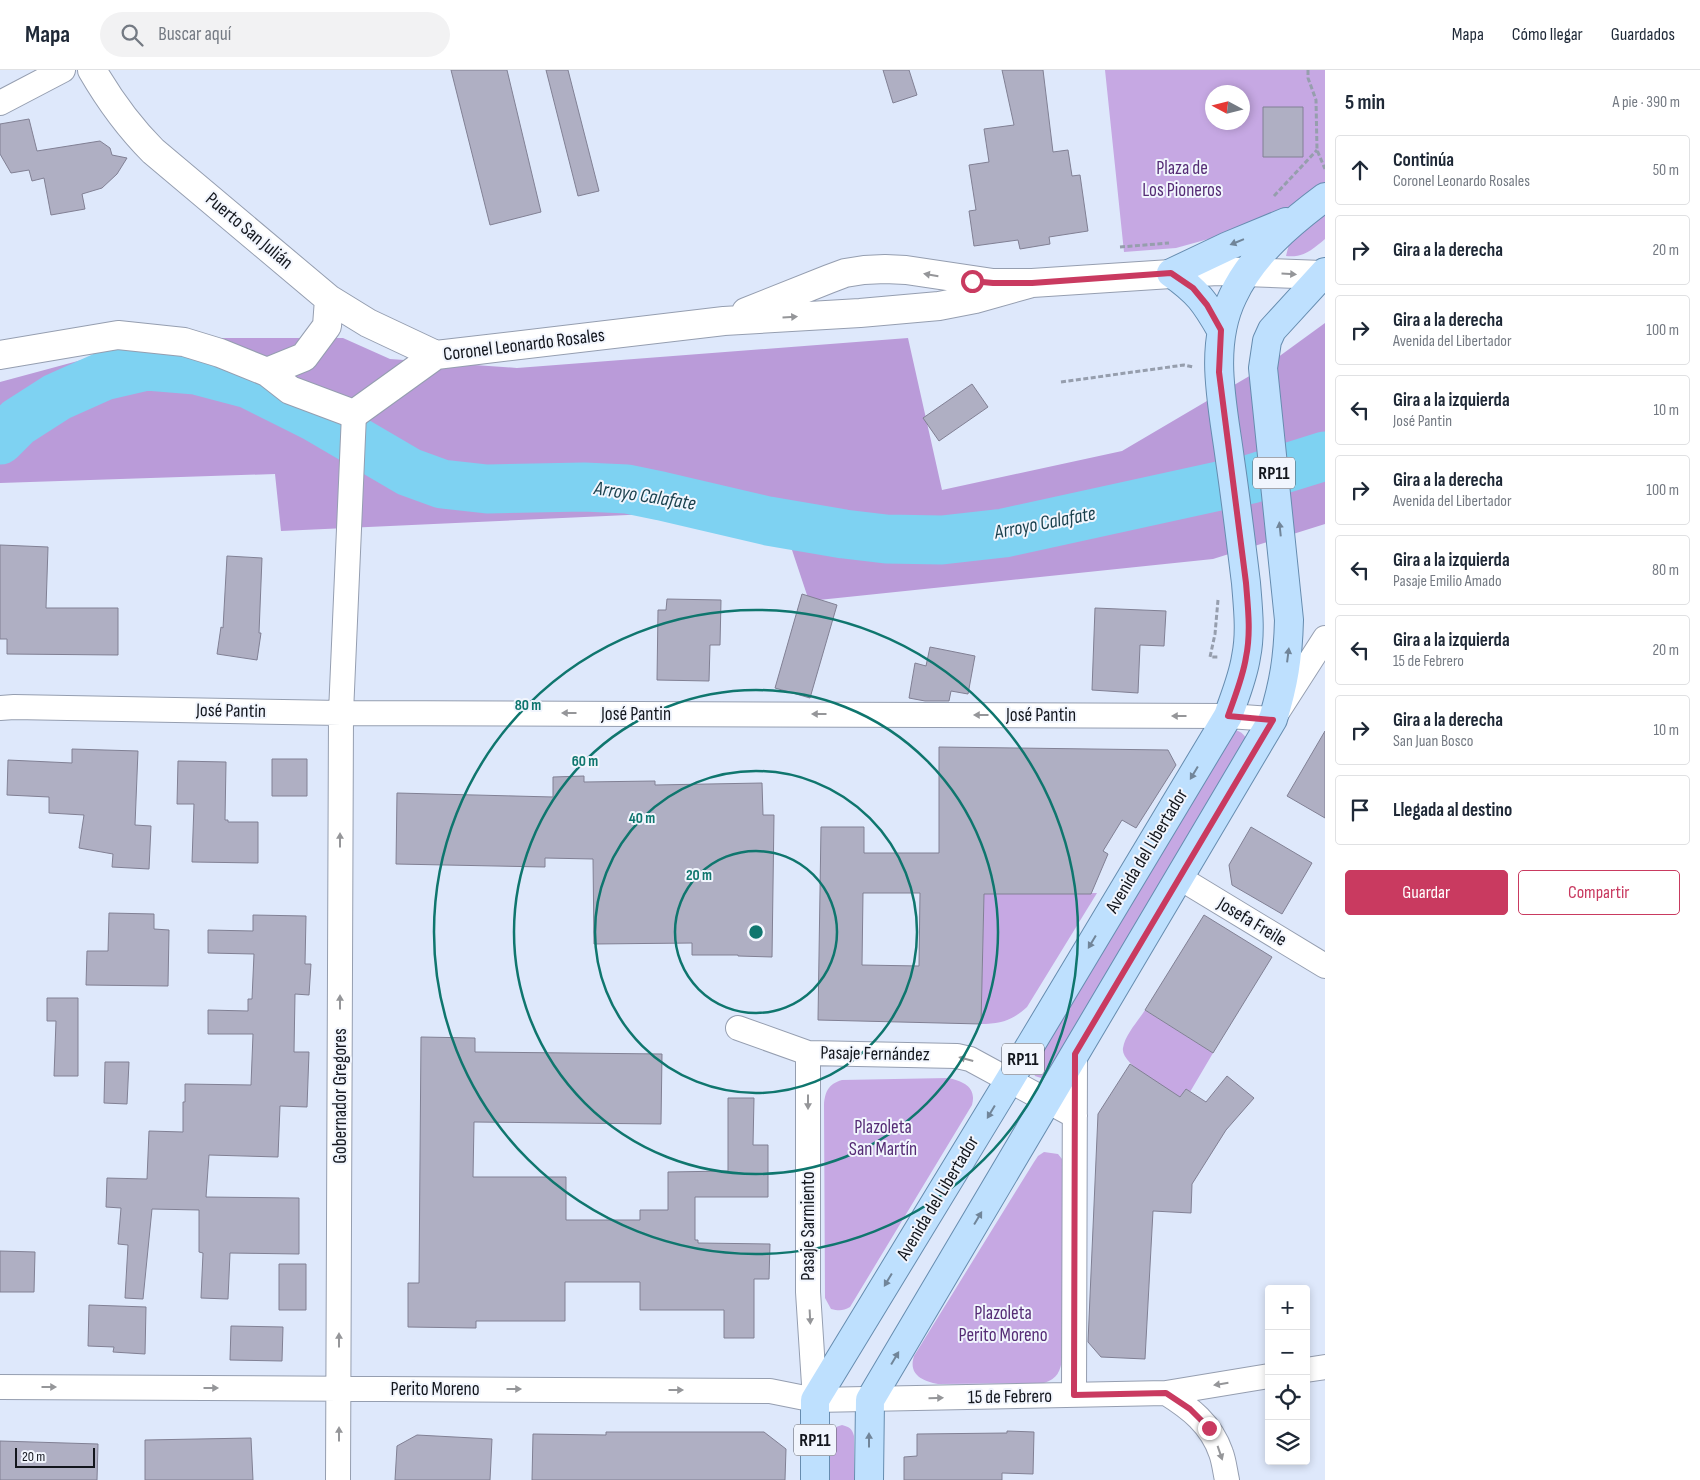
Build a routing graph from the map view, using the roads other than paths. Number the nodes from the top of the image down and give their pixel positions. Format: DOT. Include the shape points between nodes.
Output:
graph roads {
  1 [pos="63,70"];
  2 [pos="92,70"];
  3 [pos="0,103"];
  4 [pos="1325,197"];
  5 [pos="1299,217"];
  6 [pos="1248,272"];
  7 [pos="1171,273"];
  8 [pos="1324,274"];
  9 [pos="1032,283"];
  10 [pos="329,299"];
  11 [pos="724,321"];
  12 [pos="1221,330"];
  13 [pos="0,355"];
  14 [pos="436,355"];
  15 [pos="267,372"];
  16 [pos="354,424"];
  17 [pos="1325,638"];
  18 [pos="0,708"];
  19 [pos="341,712"];
  20 [pos="1228,716"];
  21 [pos="1273,720"];
  22 [pos="1180,878"];
  23 [pos="1325,966"];
  24 [pos="738,1028"];
  25 [pos="808,1053"];
  26 [pos="1075,1054"];
  27 [pos="1009,1081"];
  28 [pos="1048,1101"];
  29 [pos="1076,1116"];
  30 [pos="1325,1367"];
  31 [pos="1310,1369"];
  32 [pos="1265,1377"];
  33 [pos="0,1387"];
  34 [pos="339,1388"];
  35 [pos="1166,1393"];
  36 [pos="1074,1395"];
  37 [pos="815,1400"];
  38 [pos="870,1400"];
  39 [pos="338,1480"];
  40 [pos="815,1480"];
  41 [pos="869,1480"];
  42 [pos="1227,1480"];
  1 -- 3 [label="street"];
  2 -- 10 [label="main road, Puerto San Julián" via="131,129"];
  4 -- 5 [label="main road, Avenida del Libertador / RP11"];
  5 -- 6 [label="main road, Avenida del Libertador / RP11" via="1261,254"];
  5 -- 7 [label="main road, one-way"];
  6 -- 7 [label="main road, Coronel Leonardo Rosales"];
  6 -- 8 [label="main road, Coronel Leonardo Rosales, one-way"];
  6 -- 12 [label="main road, Avenida del Libertador / RP11" via="1233,296"];
  7 -- 9 [label="main road, Coronel Leonardo Rosales"];
  7 -- 12 [label="main road" via="1193,288"];
  21 -- 8 [label="main road, RP11, one-way" via="1288,653 1289,620 1263,368 1272,330"];
  11 -- 9 [label="main road, Coronel Leonardo Rosales, one-way" via="938,306"];
  9 -- 11 [label="main road, Coronel Leonardo Rosales, one-way" via="993,283 906,270 864,270 845,273"];
  10 -- 14 [label="main road, Puerto San Julián" via="368,323"];
  10 -- 15 [label="main road" via="327,326 304,357"];
  11 -- 14 [label="main road, Coronel Leonardo Rosales"];
  12 -- 20 [label="main road, Avenida del Libertador / RP11" via="1209,370 1249,614 1246,656"];
  13 -- 15 [label="main road" via="118,335 184,342"];
  14 -- 16 [label="main road, Coronel Leonardo Rosales"];
  15 -- 16 [label="main road" via="290,390"];
  16 -- 19 [label="street, Gobernador Gregores"];
  17 -- 21 [label="street"];
  18 -- 19 [label="street, José Pantin"];
  20 -- 19 [label="street, José Pantin, one-way"];
  34 -- 19 [label="street, Gobernador Gregores, one-way"];
  20 -- 21 [label="street, José Pantin"];
  20 -- 27 [label="main road, Avenida del Libertador / RP11, one-way"];
  21 -- 22 [label="main road, RP11"];
  22 -- 23 [label="street, Josefa Freile"];
  22 -- 26 [label="main road, RP11"];
  24 -- 25 [label="street, Pasaje Fernández"];
  27 -- 25 [label="street, Pasaje Fernández, one-way" via="975,1061 957,1056"];
  25 -- 37 [label="street, Pasaje Sarmiento, one-way" via="808,1292"];
  26 -- 28 [label="main road, RP11"];
  26 -- 29 [label="street"];
  27 -- 28 [label="street, Pasaje Fernández"];
  27 -- 37 [label="main road, Avenida del Libertador / RP11, one-way"];
  28 -- 29 [label="street, Pasaje Fernández"];
  38 -- 28 [label="main road, RP11, one-way"];
  29 -- 36 [label="street"];
  30 -- 31 [label="street"];
  32 -- 35 [label="street, 15 de Febrero, one-way"];
  33 -- 34 [label="street, Perito Moreno, one-way"];
  34 -- 37 [label="street, Perito Moreno, one-way" via="770,1391"];
  39 -- 34 [label="street, Gobernador Gregores, one-way"];
  35 -- 36 [label="street, 15 de Febrero"];
  35 -- 42 [label="street, one-way" via="1190,1409 1209,1428 1221,1453"];
  38 -- 36 [label="street, 15 de Febrero, one-way"];
  37 -- 38 [label="street, Perito Moreno"];
  37 -- 40 [label="main road, RP11"];
  41 -- 38 [label="main road, one-way"];
}
